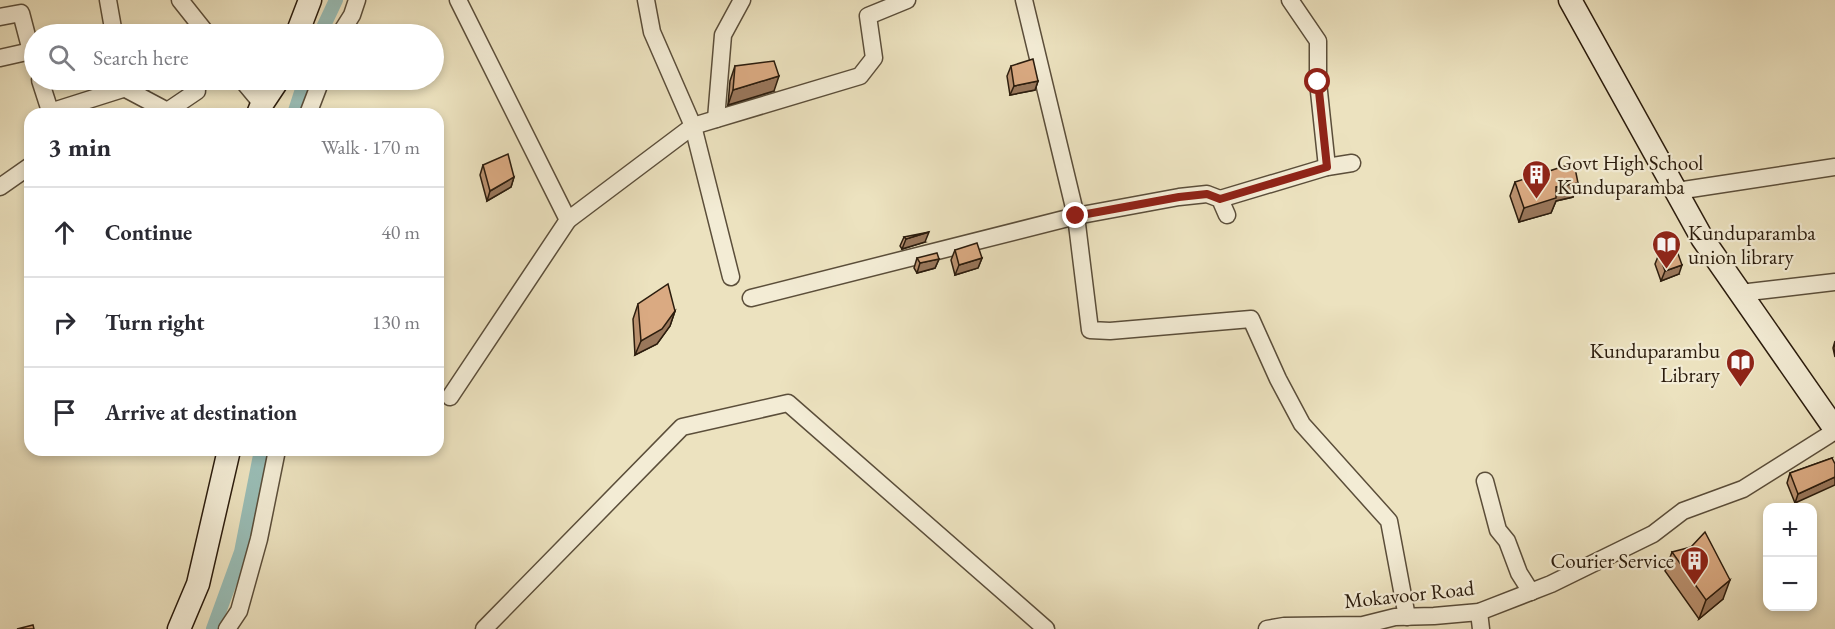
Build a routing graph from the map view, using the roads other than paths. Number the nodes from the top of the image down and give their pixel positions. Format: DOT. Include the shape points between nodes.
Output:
graph roads {
  1 [pos="108,0"];
  2 [pos="180,0"];
  3 [pos="310,0"];
  4 [pos="357,0"];
  5 [pos="458,0"];
  6 [pos="646,0"];
  7 [pos="742,0"];
  8 [pos="907,0"];
  9 [pos="1024,0"];
  10 [pos="1290,0"];
  11 [pos="1570,0"];
  12 [pos="0,17"];
  13 [pos="24,24"];
  14 [pos="112,24"];
  15 [pos="199,24"];
  16 [pos="301,24"];
  17 [pos="346,24"];
  18 [pos="24,57"];
  19 [pos="0,58"];
  20 [pos="43,90"];
  21 [pos="108,90"];
  22 [pos="132,90"];
  23 [pos="196,90"];
  24 [pos="248,90"];
  25 [pos="272,90"];
  26 [pos="317,90"];
  27 [pos="48,108"];
  28 [pos="63,108"];
  29 [pos="160,108"];
  30 [pos="175,108"];
  31 [pos="259,108"];
  32 [pos="261,108"];
  33 [pos="310,108"];
  34 [pos="716,119"];
  35 [pos="693,126"];
  36 [pos="1352,163"];
  37 [pos="1327,167"];
  38 [pos="1835,167"];
  39 [pos="24,170"];
  40 [pos="0,187"];
  41 [pos="1677,191"];
  42 [pos="1076,216"];
  43 [pos="568,220"];
  44 [pos="731,277"];
  45 [pos="1835,282"];
  46 [pos="1740,293"];
  47 [pos="752,298"];
  48 [pos="450,397"];
  49 [pos="1835,430"];
  50 [pos="228,456"];
  51 [pos="276,456"];
  52 [pos="1485,480"];
  53 [pos="1531,592"];
  54 [pos="1479,612"];
  55 [pos="1407,617"];
  56 [pos="180,629"];
  57 [pos="227,629"];
  58 [pos="484,629"];
  59 [pos="1046,629"];
  60 [pos="1267,629"];
  61 [pos="1481,629"];
  1 -- 14 [label="street"];
  2 -- 15 [label="street"];
  3 -- 16 [label="main road"];
  4 -- 17 [label="street"];
  5 -- 43 [label="street"];
  6 -- 35 [label="street" via="652,32"];
  7 -- 34 [label="street" via="723,35"];
  8 -- 34 [label="street" via="868,16 874,58 860,76"];
  9 -- 42 [label="street"];
  10 -- 37 [label="street" via="1318,41"];
  11 -- 41 [label="main road"];
  12 -- 13 [label="street" via="21,13"];
  18 -- 19 [label="street"];
  20 -- 27 [label="street"];
  21 -- 28 [label="street"];
  22 -- 29 [label="street"];
  23 -- 30 [label="street"];
  24 -- 31 [label="street"];
  25 -- 32 [label="main road"];
  26 -- 33 [label="street"];
  34 -- 35 [label="street"];
  35 -- 43 [label="street"];
  35 -- 44 [label="street"];
  36 -- 37 [label="street"];
  37 -- 42 [label="street" via="1223,207 1207,194"];
  38 -- 41 [label="street"];
  39 -- 40 [label="street"];
  41 -- 46 [label="main road" via="1702,238"];
  42 -- 47 [label="street"];
  42 -- 55 [label="street" via="1090,330 1251,319 1302,424 1389,521"];
  43 -- 48 [label="street"];
  45 -- 46 [label="street"];
  46 -- 49 [label="main road"];
  49 -- 53 [label="street, Mokavoor Road" via="1743,489 1683,511 1653,534"];
  50 -- 56 [label="main road" via="198,584"];
  51 -- 57 [label="street" via="239,611"];
  52 -- 53 [label="street" via="1498,530"];
  53 -- 54 [label="street, Mokavoor Road"];
  54 -- 55 [label="street, Mokavoor Road"];
  54 -- 61 [label="street"];
  55 -- 60 [label="street, Mokavoor Road" via="1363,625"];
  58 -- 59 [label="street" via="682,428 788,403"];
}
